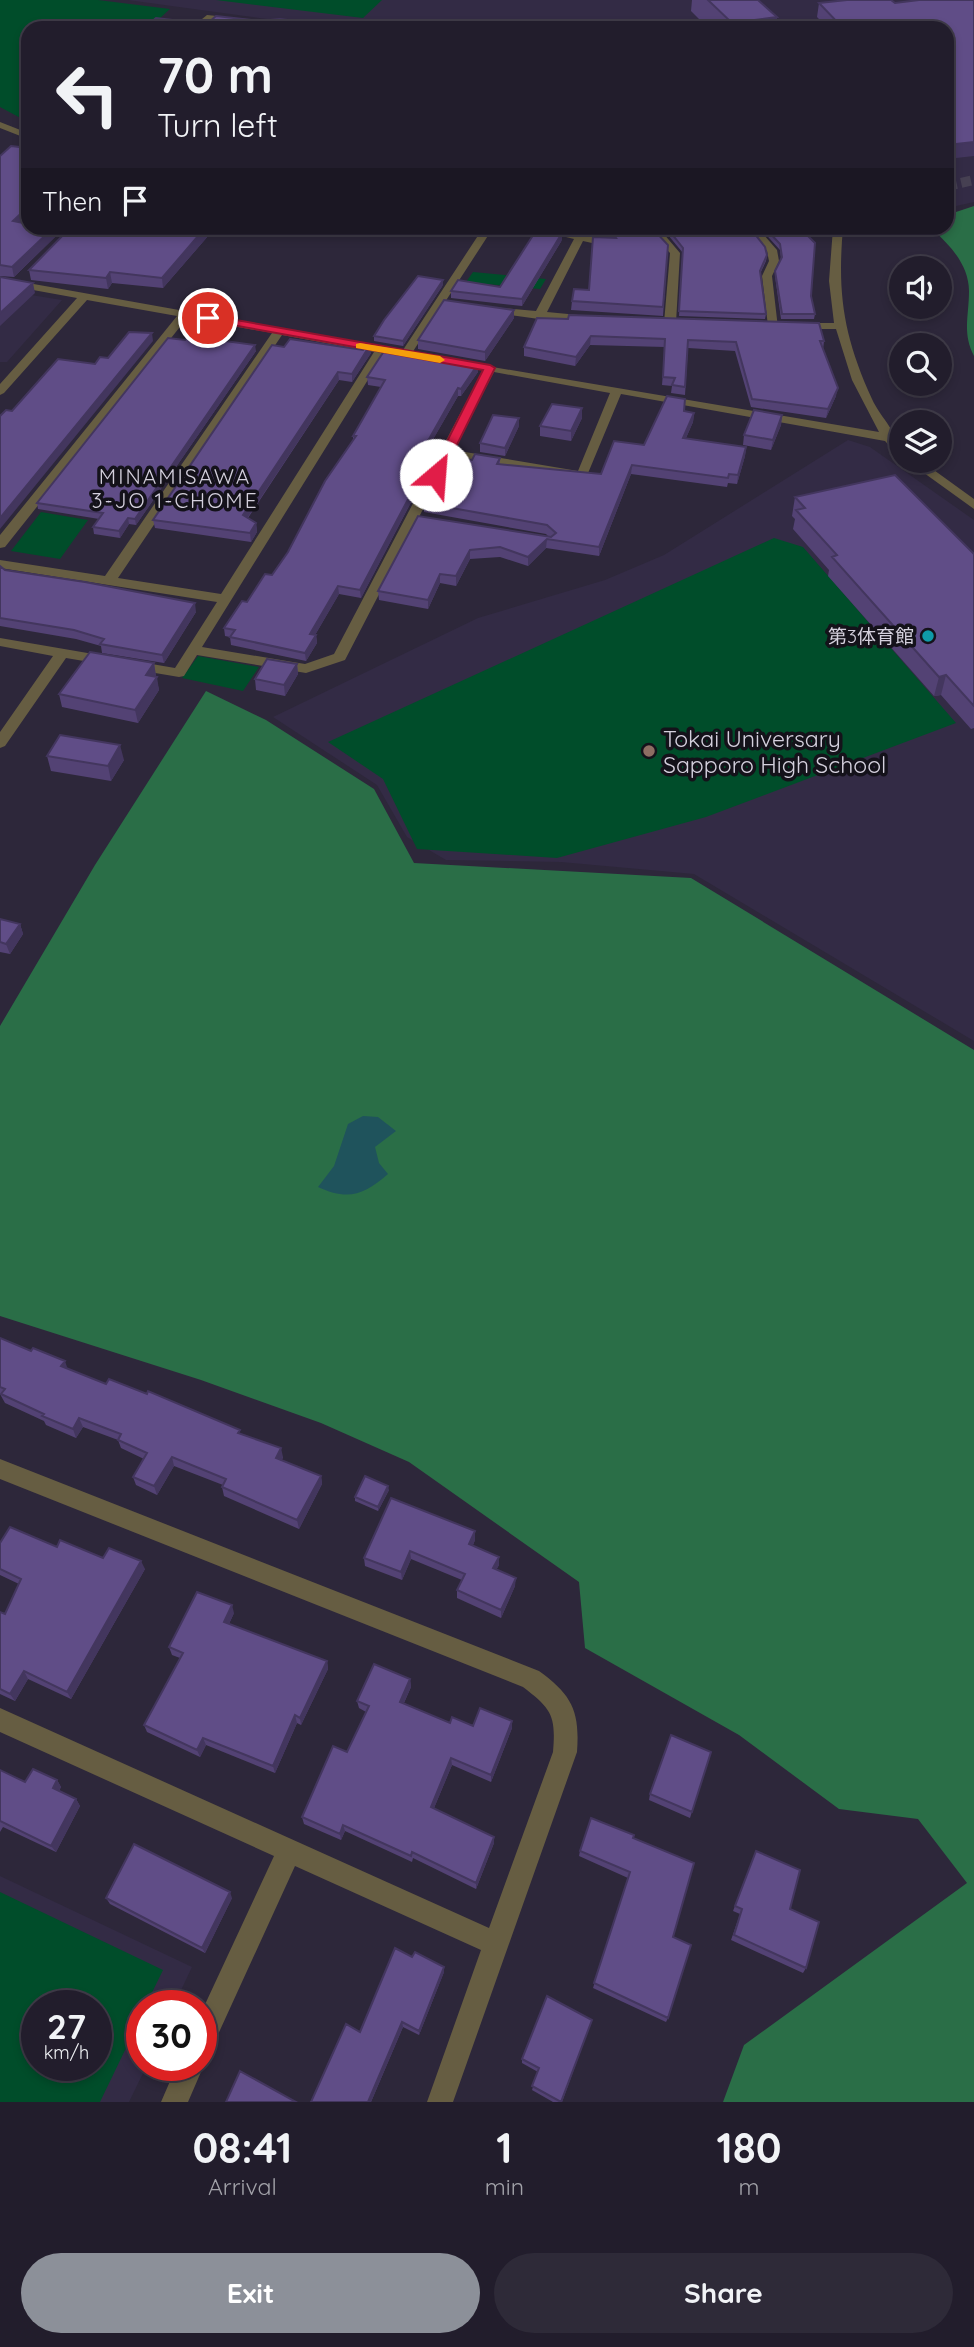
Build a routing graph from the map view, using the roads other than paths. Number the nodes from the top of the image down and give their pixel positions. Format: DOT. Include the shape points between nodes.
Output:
graph roads {
  1 [pos="203,21"];
  2 [pos="237,21"];
  3 [pos="1,126"];
  4 [pos="21,133"];
  5 [pos="484,235"];
  6 [pos="566,235"];
  7 [pos="627,235"];
  8 [pos="659,235"];
  9 [pos="759,235"];
  10 [pos="838,235"];
  11 [pos="580,238"];
  12 [pos="28,275"];
  13 [pos="0,281"];
  14 [pos="19,284"];
  15 [pos="85,296"];
  16 [pos="477,308"];
  17 [pos="184,314"];
  18 [pos="539,316"];
  19 [pos="604,320"];
  20 [pos="657,322"];
  21 [pos="670,323"];
  22 [pos="683,323"];
  23 [pos="761,326"];
  24 [pos="774,326"];
  25 [pos="842,326"];
  26 [pos="279,331"];
  27 [pos="381,349"];
  28 [pos="442,360"];
  29 [pos="490,368"];
  30 [pos="617,390"];
  31 [pos="0,391"];
  32 [pos="885,437"];
  33 [pos="889,441"];
  34 [pos="447,453"];
  35 [pos="930,473"];
  36 [pos="974,505"];
  37 [pos="0,544"];
  38 [pos="0,564"];
  39 [pos="109,581"];
  40 [pos="225,599"];
  41 [pos="0,642"];
  42 [pos="193,650"];
  43 [pos="63,652"];
  44 [pos="0,743"];
  45 [pos="0,1469"];
  46 [pos="0,1720"];
  47 [pos="289,1850"];
  48 [pos="498,1945"];
  49 [pos="217,2008"];
  50 [pos="184,2081"];
  51 [pos="174,2102"];
  52 [pos="440,2102"];
  1 -- 2 [label="street"];
  3 -- 4 [label="street"];
  5 -- 27 [label="street" via="412,355"];
  6 -- 11 [label="street"];
  7 -- 11 [label="street"];
  8 -- 21 [label="street" via="675,253"];
  9 -- 24 [label="street" via="772,250 774,261 767,276"];
  10 -- 25 [label="street" via="834,285"];
  11 -- 18 [label="street"];
  12 -- 14 [label="street"];
  13 -- 14 [label="street"];
  14 -- 15 [label="street"];
  15 -- 17 [label="street"];
  15 -- 31 [label="street"];
  16 -- 18 [label="street"];
  17 -- 26 [label="street"];
  17 -- 37 [label="street"];
  18 -- 19 [label="street"];
  20 -- 21 [label="street"];
  21 -- 22 [label="street"];
  23 -- 24 [label="street"];
  24 -- 25 [label="street"];
  25 -- 32 [label="street" via="865,399"];
  26 -- 27 [label="street"];
  26 -- 39 [label="street"];
  27 -- 40 [label="street"];
  28 -- 29 [label="street"];
  29 -- 30 [label="street"];
  29 -- 34 [label="street"];
  30 -- 32 [label="street"];
  30 -- 34 [label="street" via="582,475"];
  32 -- 33 [label="street"];
  34 -- 42 [label="street" via="420,519 340,657 306,669"];
  35 -- 36 [label="street"];
  38 -- 39 [label="street"];
  39 -- 40 [label="street"];
  40 -- 42 [label="street"];
  41 -- 43 [label="street"];
  42 -- 43 [label="street" via="179,673"];
  43 -- 44 [label="street"];
  45 -- 48 [label="street" via="531,1679 554,1696 568,1721 565,1752"];
  46 -- 47 [label="street"];
  47 -- 48 [label="street"];
  47 -- 49 [label="street"];
  48 -- 52 [label="street"];
  50 -- 51 [label="street"];
}
